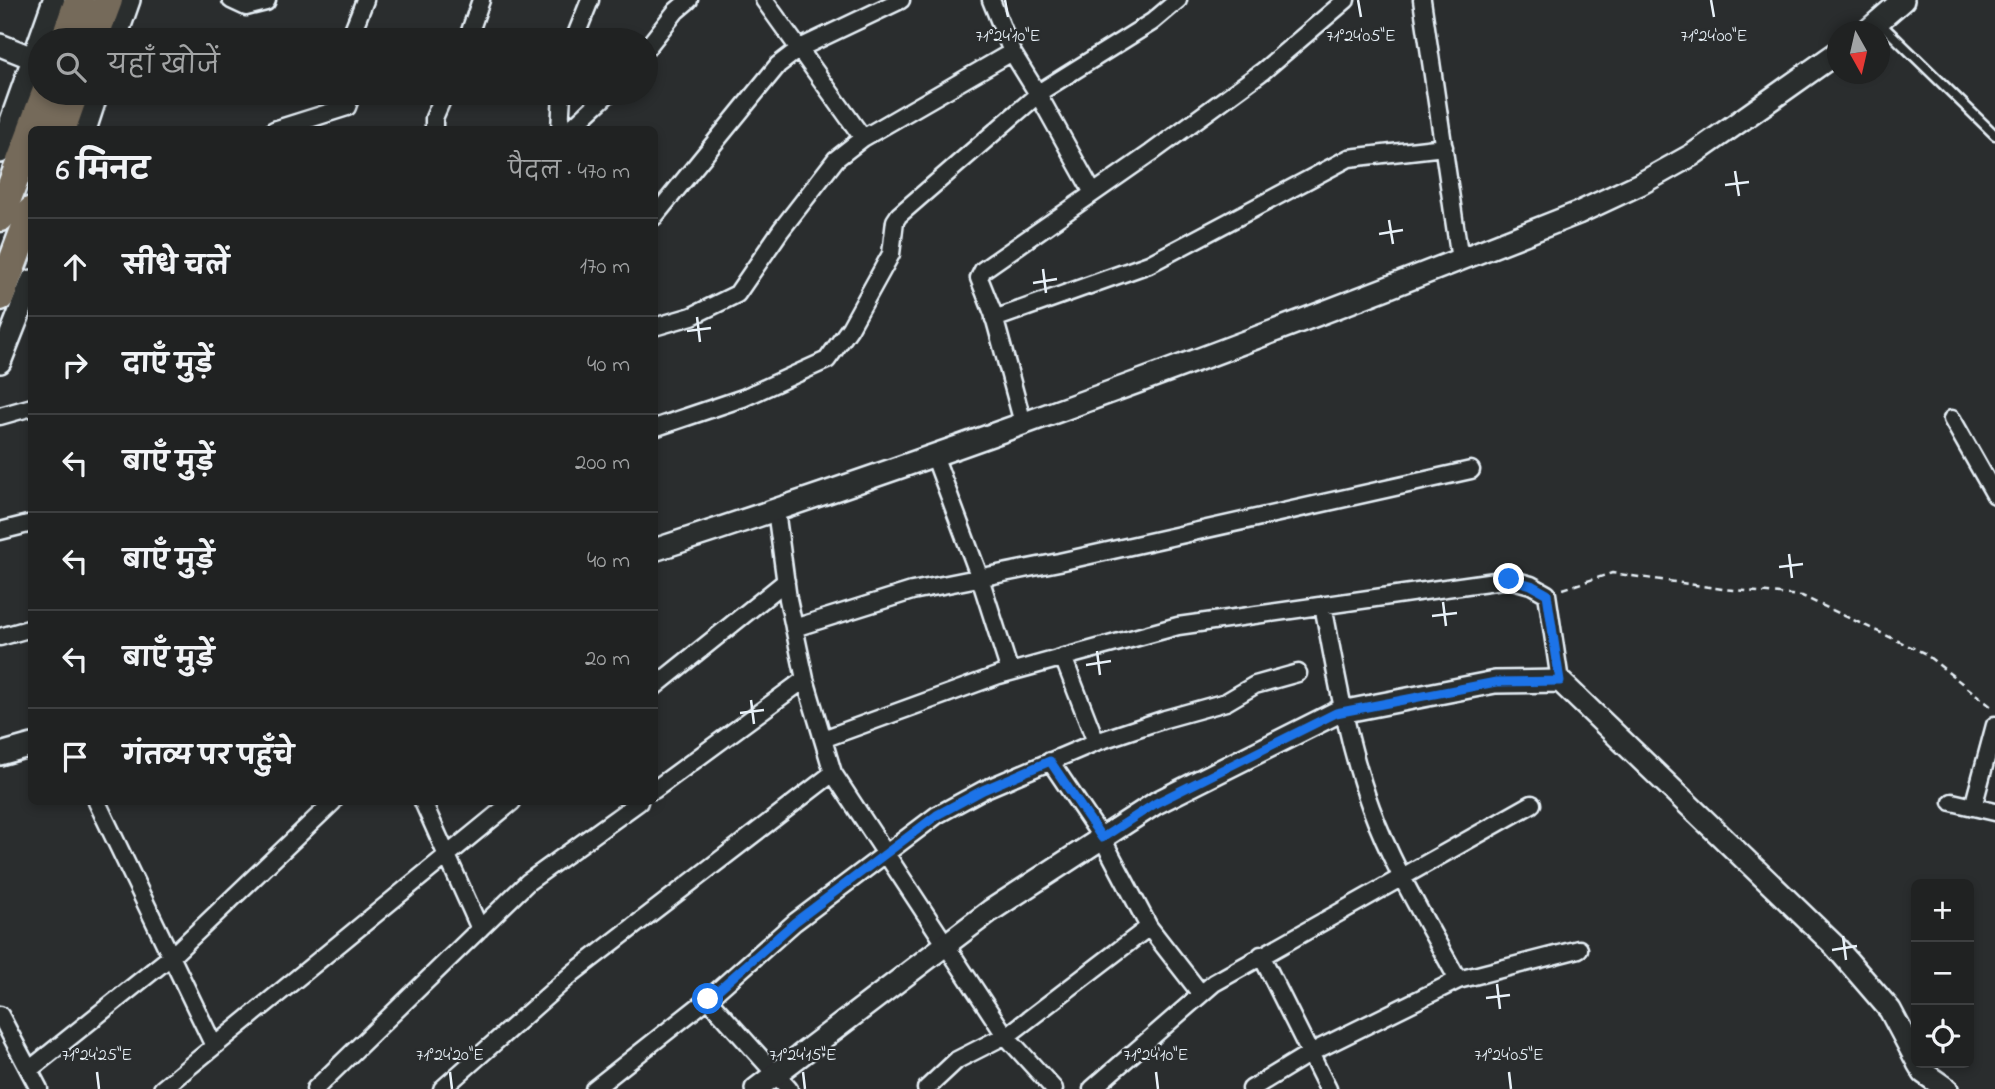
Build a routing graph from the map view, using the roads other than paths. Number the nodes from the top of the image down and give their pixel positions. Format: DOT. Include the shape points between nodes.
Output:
graph roads {
  1 [pos="54,0"];
  2 [pos="79,0"];
  3 [pos="108,0"];
  4 [pos="129,0"];
  5 [pos="231,0"];
  6 [pos="267,0"];
  7 [pos="365,0"];
  8 [pos="481,0"];
  9 [pos="590,0"];
  10 [pos="689,0"];
  11 [pos="764,0"];
  12 [pos="901,0"];
  13 [pos="991,0"];
  14 [pos="1178,0"];
  15 [pos="1346,0"];
  16 [pos="1422,0"];
  17 [pos="1902,0"];
  18 [pos="1879,21"];
  19 [pos="46,28"];
  20 [pos="69,28"];
  21 [pos="98,28"];
  22 [pos="119,28"];
  23 [pos="354,28"];
  24 [pos="471,28"];
  25 [pos="579,28"];
  26 [pos="658,34"];
  27 [pos="1890,42"];
  28 [pos="0,45"];
  29 [pos="800,48"];
  30 [pos="1012,52"];
  31 [pos="28,56"];
  32 [pos="1827,59"];
  33 [pos="28,82"];
  34 [pos="1038,94"];
  35 [pos="42,105"];
  36 [pos="70,105"];
  37 [pos="93,105"];
  38 [pos="348,105"];
  39 [pos="440,105"];
  40 [pos="561,105"];
  41 [pos="596,105"];
  42 [pos="34,126"];
  43 [pos="62,126"];
  44 [pos="86,126"];
  45 [pos="287,126"];
  46 [pos="434,126"];
  47 [pos="560,126"];
  48 [pos="573,126"];
  49 [pos="1995,135"];
  50 [pos="863,138"];
  51 [pos="28,142"];
  52 [pos="1444,147"];
  53 [pos="0,152"];
  54 [pos="1093,193"];
  55 [pos="658,212"];
  56 [pos="0,217"];
  57 [pos="28,222"];
  58 [pos="1461,260"];
  59 [pos="28,292"];
  60 [pos="0,296"];
  61 [pos="994,319"];
  62 [pos="658,326"];
  63 [pos="0,362"];
  64 [pos="28,408"];
  65 [pos="0,416"];
  66 [pos="1952,419"];
  67 [pos="1023,423"];
  68 [pos="658,427"];
  69 [pos="934,455"];
  70 [pos="1471,470"];
  71 [pos="1995,495"];
  72 [pos="776,510"];
  73 [pos="28,524"];
  74 [pos="0,531"];
  75 [pos="658,549"];
  76 [pos="980,578"];
  77 [pos="786,581"];
  78 [pos="1323,605"];
  79 [pos="794,628"];
  80 [pos="28,629"];
  81 [pos="0,637"];
  82 [pos="1063,657"];
  83 [pos="1010,671"];
  84 [pos="1298,673"];
  85 [pos="805,679"];
  86 [pos="1560,681"];
  87 [pos="658,684"];
  88 [pos="1343,711"];
  89 [pos="1995,725"];
  90 [pos="823,739"];
  91 [pos="1096,742"];
  92 [pos="28,746"];
  93 [pos="0,754"];
  94 [pos="1050,761"];
  95 [pos="833,773"];
  96 [pos="658,787"];
  97 [pos="1951,802"];
  98 [pos="1532,804"];
  99 [pos="98,805"];
  100 [pos="330,805"];
  101 [pos="424,805"];
  102 [pos="508,805"];
  103 [pos="635,805"];
  104 [pos="1973,807"];
  105 [pos="1995,812"];
  106 [pos="1102,838"];
  107 [pos="885,852"];
  108 [pos="448,853"];
  109 [pos="1402,876"];
  110 [pos="1149,927"];
  111 [pos="480,929"];
  112 [pos="945,945"];
  113 [pos="1579,949"];
  114 [pos="1261,955"];
  115 [pos="172,957"];
  116 [pos="1458,980"];
  117 [pos="1201,994"];
  118 [pos="708,999"];
  119 [pos="0,1014"];
  120 [pos="1005,1035"];
  121 [pos="214,1046"];
  122 [pos="1911,1050"];
  123 [pos="1310,1053"];
  124 [pos="1921,1068"];
  125 [pos="29,1070"];
  126 [pos="782,1081"];
  127 [pos="39,1089"];
  128 [pos="162,1089"];
  129 [pos="315,1089"];
  130 [pos="442,1089"];
  131 [pos="594,1089"];
  132 [pos="756,1089"];
  133 [pos="926,1089"];
  134 [pos="1054,1089"];
  135 [pos="1092,1089"];
  136 [pos="1251,1089"];
  137 [pos="1328,1089"];
  138 [pos="1947,1089"];
  1 -- 19 [label="street"];
  2 -- 20 [label="highway"];
  3 -- 21 [label="highway"];
  4 -- 22 [label="street"];
  5 -- 6 [label="street" via="246,7"];
  7 -- 23 [label="street"];
  8 -- 24 [label="street"];
  9 -- 25 [label="street"];
  10 -- 26 [label="street"];
  11 -- 29 [label="street"];
  12 -- 29 [label="street"];
  13 -- 30 [label="street"];
  14 -- 34 [label="street" via="1152,22"];
  15 -- 54 [label="street" via="1263,71"];
  16 -- 52 [label="street"];
  17 -- 18 [label="street"];
  27 -- 49 [label="lane"];
  28 -- 31 [label="street"];
  29 -- 50 [label="street"];
  29 -- 55 [label="street" via="778,65"];
  30 -- 34 [label="street"];
  30 -- 50 [label="street"];
  32 -- 58 [label="street" via="1692,155 1640,184"];
  33 -- 53 [label="street"];
  34 -- 54 [label="street"];
  34 -- 68 [label="street" via="899,215 891,254 827,360 743,398"];
  35 -- 42 [label="highway"];
  36 -- 43 [label="highway"];
  37 -- 44 [label="street"];
  38 -- 45 [label="street"];
  39 -- 46 [label="street"];
  40 -- 47 [label="street"];
  41 -- 48 [label="street"];
  50 -- 62 [label="street" via="836,159 737,294 692,316"];
  51 -- 56 [label="highway"];
  52 -- 58 [label="street"];
  52 -- 61 [label="street" via="1349,158 1149,264"];
  54 -- 61 [label="street" via="983,270 979,278"];
  57 -- 60 [label="highway"];
  58 -- 67 [label="street"];
  59 -- 63 [label="street"];
  61 -- 67 [label="street"];
  64 -- 65 [label="street"];
  66 -- 71 [label="street"];
  67 -- 69 [label="street"];
  69 -- 72 [label="street"];
  69 -- 76 [label="street"];
  70 -- 76 [label="street"];
  72 -- 75 [label="street"];
  72 -- 77 [label="street"];
  73 -- 74 [label="street"];
  76 -- 79 [label="street" via="912,591"];
  76 -- 83 [label="street"];
  77 -- 79 [label="street"];
  77 -- 87 [label="street"];
  78 -- 82 [label="street" via="1178,626"];
  78 -- 86 [label="street" via="1509,579 1531,585 1547,594"];
  78 -- 88 [label="street"];
  79 -- 85 [label="street"];
  80 -- 81 [label="street"];
  82 -- 83 [label="street"];
  82 -- 91 [label="street"];
  83 -- 90 [label="street"];
  84 -- 91 [label="street" via="1255,685 1226,702"];
  85 -- 90 [label="street"];
  85 -- 96 [label="street"];
  86 -- 88 [label="street" via="1496,682"];
  86 -- 122 [label="street" via="1834,945 1890,1010"];
  88 -- 106 [label="street" via="1156,803"];
  88 -- 109 [label="street" via="1371,808"];
  89 -- 104 [label="street"];
  90 -- 95 [label="street"];
  91 -- 94 [label="street"];
  92 -- 93 [label="street"];
  94 -- 106 [label="street"];
  94 -- 107 [label="street" via="937,815"];
  95 -- 107 [label="street"];
  95 -- 130 [label="street" via="573,973"];
  97 -- 104 [label="street"];
  98 -- 109 [label="street"];
  99 -- 115 [label="street"];
  100 -- 115 [label="street"];
  101 -- 108 [label="street"];
  102 -- 108 [label="street"];
  103 -- 111 [label="street" via="528,882"];
  104 -- 105 [label="street"];
  106 -- 110 [label="street"];
  106 -- 112 [label="street"];
  107 -- 112 [label="street"];
  107 -- 118 [label="street" via="795,922"];
  108 -- 111 [label="street"];
  108 -- 121 [label="street"];
  109 -- 114 [label="street"];
  109 -- 116 [label="street"];
  110 -- 117 [label="street"];
  110 -- 120 [label="street"];
  111 -- 129 [label="street"];
  112 -- 120 [label="street"];
  112 -- 126 [label="street"];
  113 -- 116 [label="street"];
  114 -- 117 [label="street"];
  114 -- 123 [label="street"];
  115 -- 121 [label="street"];
  115 -- 125 [label="street"];
  116 -- 123 [label="street"];
  117 -- 135 [label="street"];
  118 -- 126 [label="street"];
  118 -- 131 [label="street"];
  119 -- 125 [label="street"];
  120 -- 133 [label="street" via="957,1060"];
  120 -- 134 [label="street"];
  121 -- 128 [label="street"];
  123 -- 136 [label="street"];
  123 -- 137 [label="street"];
  124 -- 138 [label="street"];
  125 -- 127 [label="street"];
  126 -- 132 [label="street"];
}
